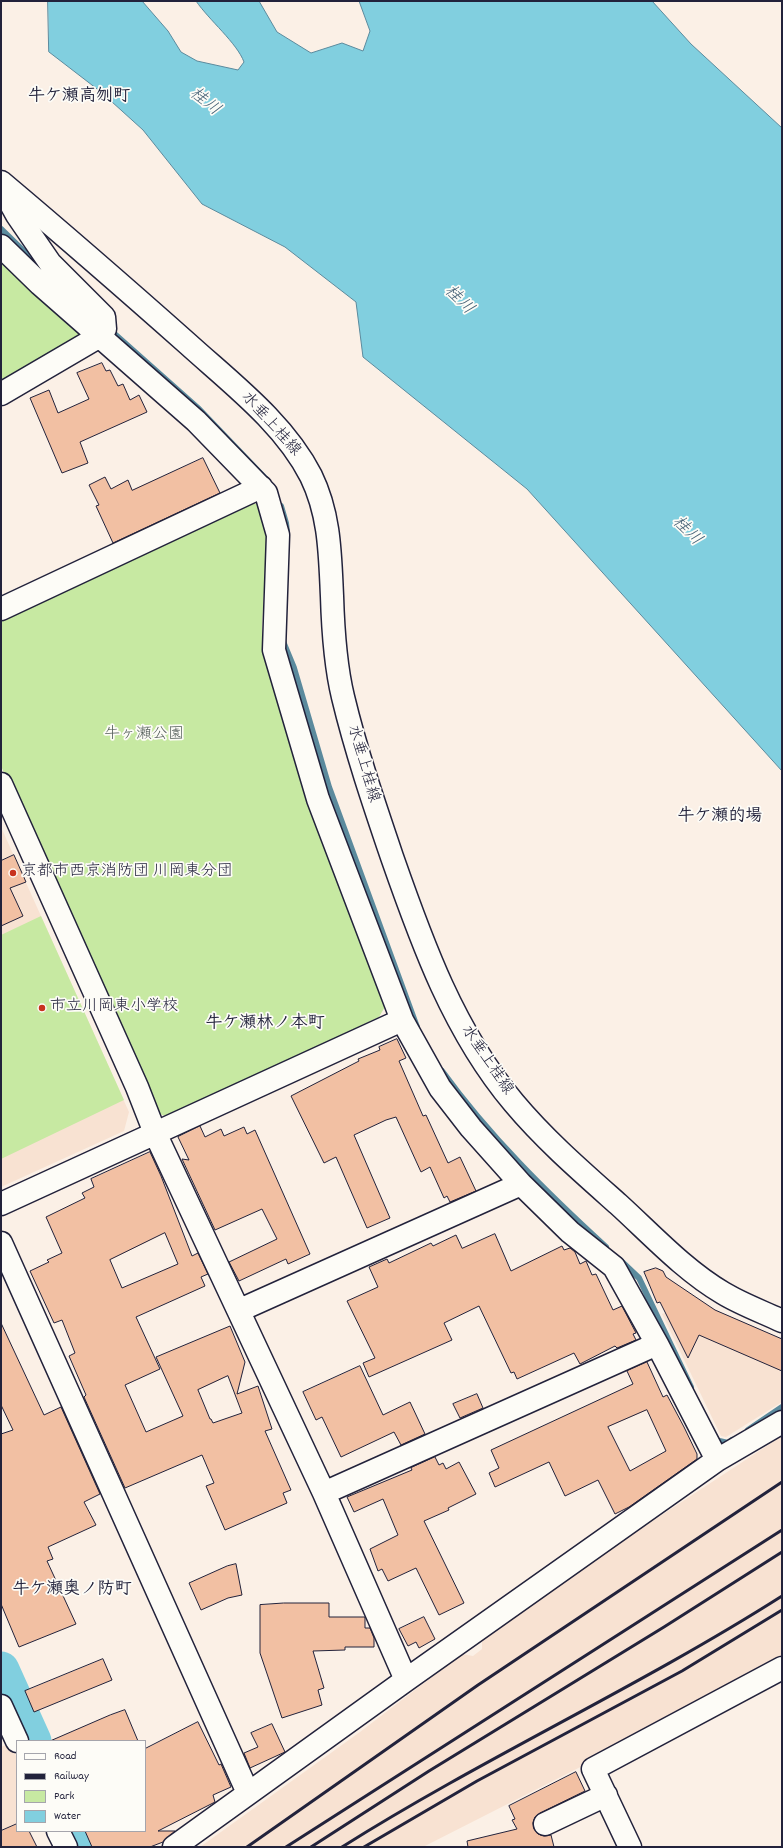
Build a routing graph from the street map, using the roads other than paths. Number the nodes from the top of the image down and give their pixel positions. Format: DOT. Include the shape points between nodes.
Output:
graph roads {
  1 [pos="1,182"];
  2 [pos="1,186"];
  3 [pos="1,246"];
  4 [pos="103,327"];
  5 [pos="1,394"];
  6 [pos="260,487"];
  7 [pos="1,608"];
  8 [pos="1,784"];
  9 [pos="402,1020"];
  10 [pos="155,1133"];
  11 [pos="520,1184"];
  12 [pos="1,1204"];
  13 [pos="1,1243"];
  14 [pos="240,1310"];
  15 [pos="782,1321"];
  16 [pos="657,1344"];
  17 [pos="782,1422"];
  18 [pos="717,1460"];
  19 [pos="324,1493"];
  20 [pos="782,1668"];
  21 [pos="406,1680"];
  22 [pos="1,1706"];
  23 [pos="17,1740"];
  24 [pos="248,1793"];
  25 [pos="606,1795"];
  26 [pos="545,1824"];
  27 [pos="58,1832"];
  28 [pos="66,1847"];
  29 [pos="174,1847"];
  30 [pos="630,1847"];
  1 -- 15 [label="street, 水垂上桂線" via="237,388 290,443 311,476 325,512 330,541 333,629 341,689 369,790 408,904 450,1005 478,1054 513,1102 544,1135 700,1278 724,1294"];
  2 -- 4 [label="street" via="50,263"];
  3 -- 4 [label="street" via="40,284"];
  4 -- 5 [label="street"];
  4 -- 6 [label="street"];
  6 -- 7 [label="street"];
  6 -- 9 [label="street" via="266,493 278,535 274,650 318,799"];
  8 -- 10 [label="street"];
  9 -- 10 [label="street"];
  9 -- 11 [label="street" via="440,1088"];
  10 -- 12 [label="street"];
  10 -- 14 [label="street"];
  11 -- 14 [label="street"];
  11 -- 16 [label="street" via="570,1232 614,1267"];
  13 -- 24 [label="street"];
  14 -- 19 [label="street"];
  16 -- 18 [label="street"];
  16 -- 19 [label="street"];
  17 -- 18 [label="street"];
  18 -- 21 [label="street"];
  19 -- 21 [label="street"];
  20 -- 25 [label="street" via="593,1769"];
  21 -- 24 [label="street"];
  22 -- 23 [label="street"];
  24 -- 29 [label="street"];
  25 -- 26 [label="street"];
  25 -- 30 [label="street"];
  27 -- 28 [label="street"];
}
